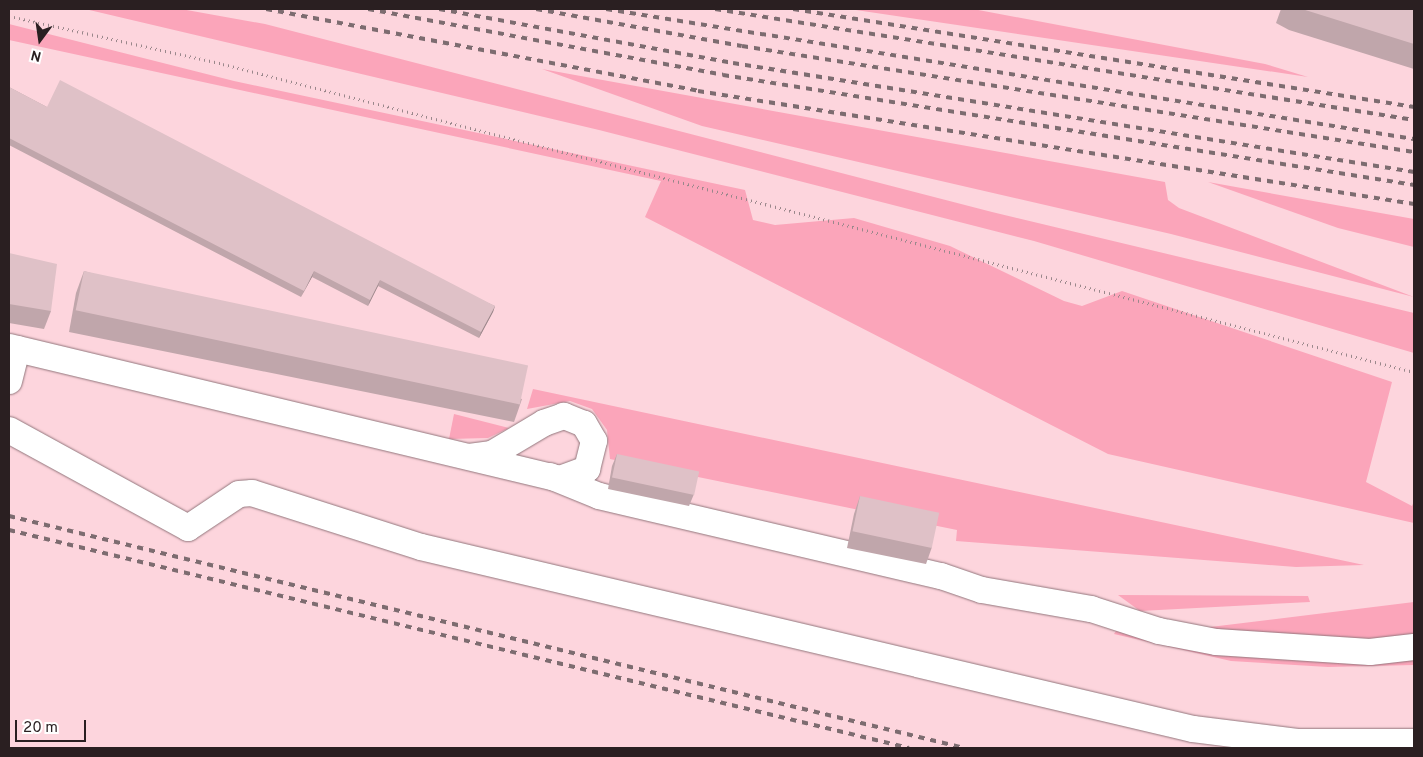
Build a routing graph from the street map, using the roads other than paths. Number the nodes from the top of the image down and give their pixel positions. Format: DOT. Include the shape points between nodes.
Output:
graph roads {
  1 [pos="13,348"];
  2 [pos="9,381"];
  3 [pos="9,430"];
  4 [pos="469,457"];
  5 [pos="550,476"];
  6 [pos="1414,647"];
  7 [pos="1414,742"];
  1 -- 2 [label="lane"];
  1 -- 4 [label="lane"];
  3 -- 7 [label="lane" via="188,528 239,494 252,493 421,547 1193,729 1297,742"];
  4 -- 5 [label="lane"];
  4 -- 5 [label="lane" via="492,454 553,418 575,418 590,431 592,460 574,477"];
  5 -- 6 [label="lane" via="599,496 941,576 982,590 1091,609 1159,631 1216,642 1360,652"];
}
